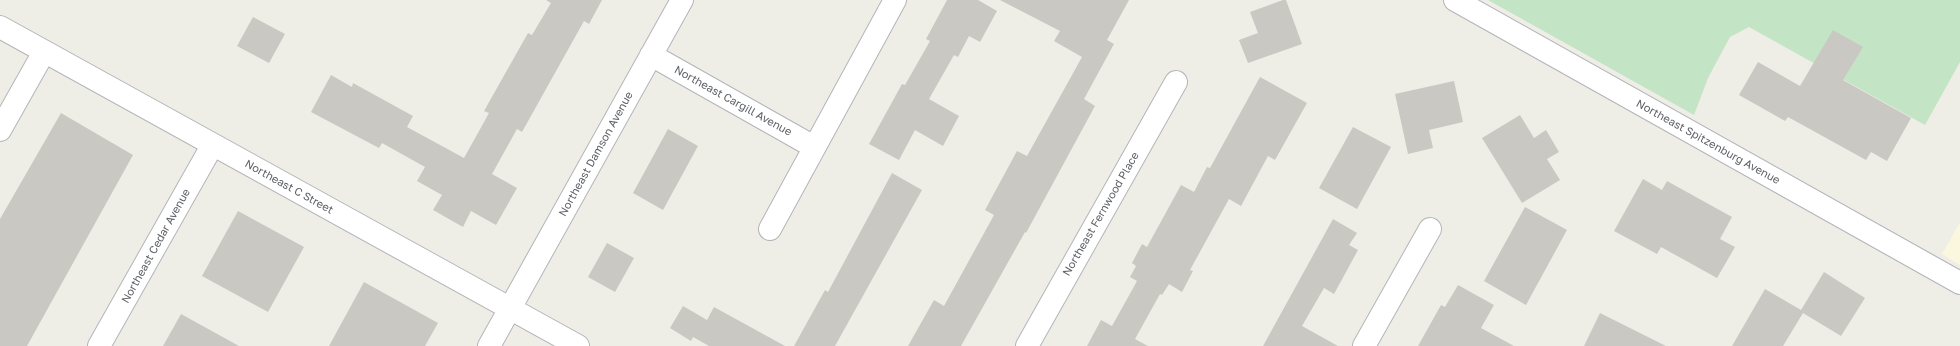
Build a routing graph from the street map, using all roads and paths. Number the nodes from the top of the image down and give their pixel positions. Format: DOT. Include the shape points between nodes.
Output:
graph roads {
  1 [pos="682,0"];
  2 [pos="895,0"];
  3 [pos="1455,0"];
  4 [pos="0,27"];
  5 [pos="44,52"];
  6 [pos="651,55"];
  7 [pos="1176,82"];
  8 [pos="0,130"];
  9 [pos="212,146"];
  10 [pos="814,147"];
  11 [pos="770,229"];
  12 [pos="1430,229"];
  13 [pos="1960,283"];
  14 [pos="509,308"];
  15 [pos="99,346"];
  16 [pos="489,346"];
  17 [pos="578,346"];
  18 [pos="1027,346"];
  19 [pos="1364,346"];
  1 -- 6 [label="street, Northeast Damson Avenue"];
  2 -- 10 [label="street"];
  3 -- 13 [label="street, Northeast Spitzenburg Avenue"];
  4 -- 5 [label="street, Northeast C Street"];
  5 -- 8 [label="street"];
  5 -- 9 [label="street, Northeast C Street"];
  6 -- 10 [label="street, Northeast Cargill Avenue"];
  6 -- 14 [label="street, Northeast Damson Avenue"];
  7 -- 18 [label="street, Northeast Fernwood Place"];
  9 -- 14 [label="street, Northeast C Street"];
  9 -- 15 [label="street, Northeast Cedar Avenue"];
  10 -- 11 [label="street"];
  12 -- 19 [label="street"];
  14 -- 16 [label="street, Northeast Damson Avenue"];
  14 -- 17 [label="street, Northeast C Street"];
}
